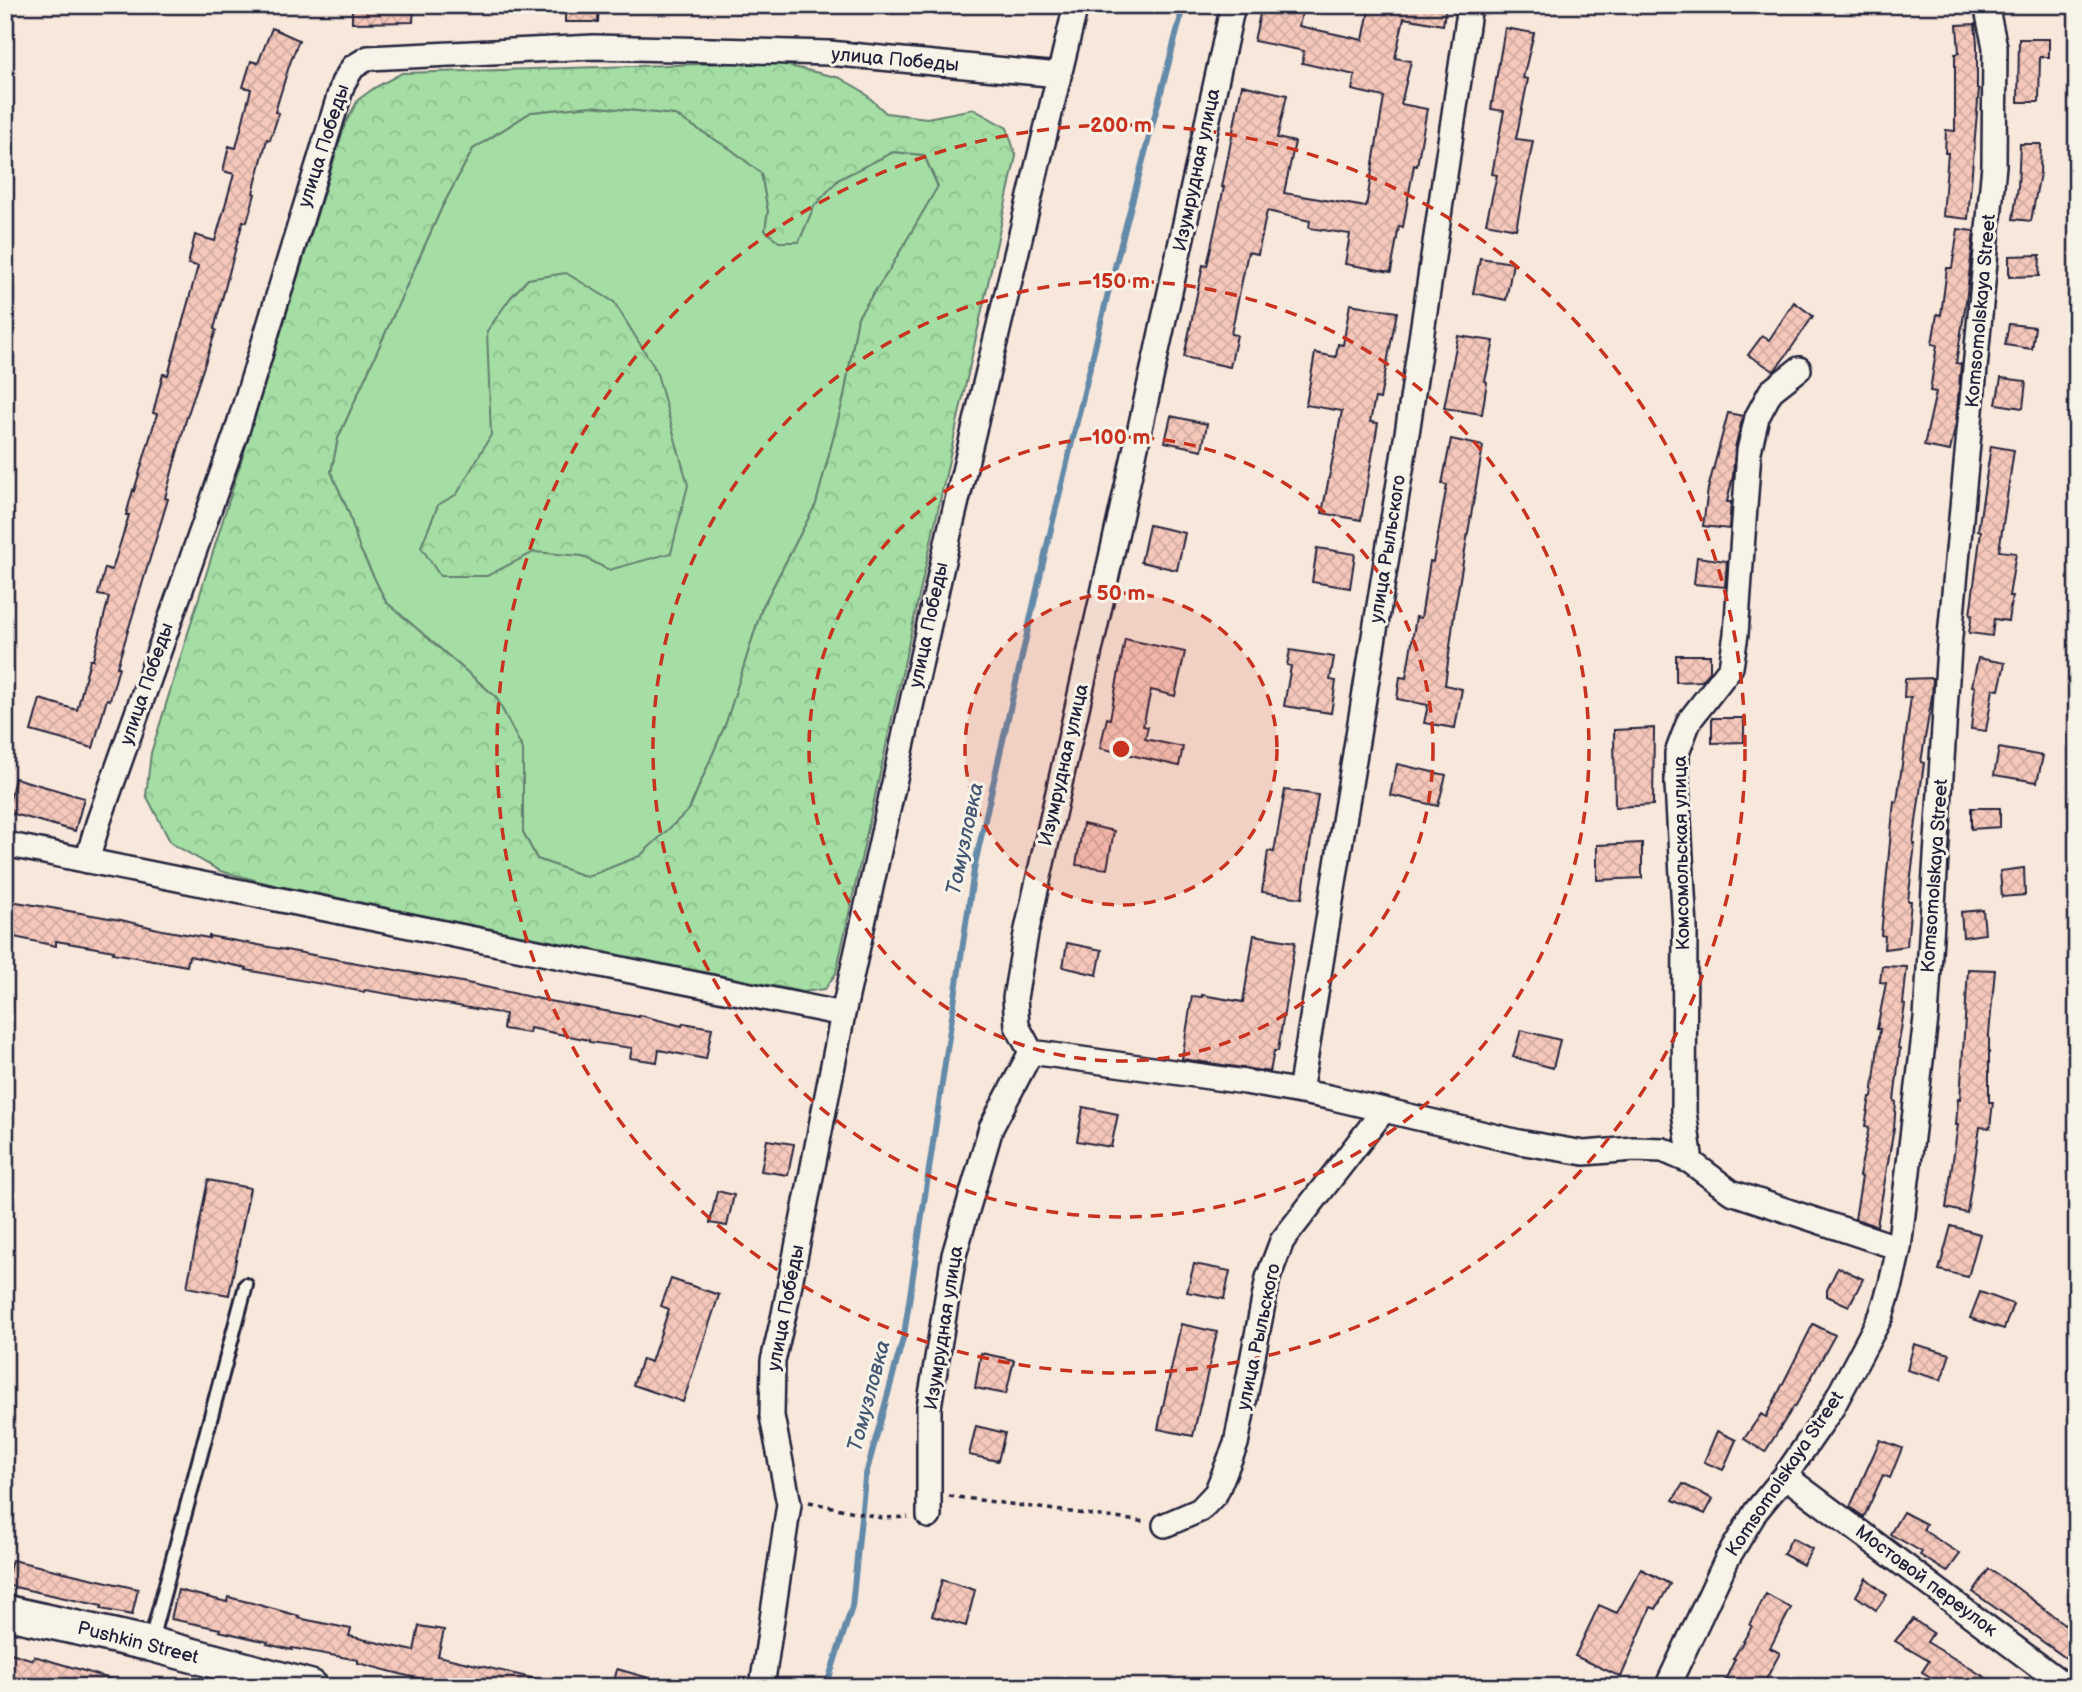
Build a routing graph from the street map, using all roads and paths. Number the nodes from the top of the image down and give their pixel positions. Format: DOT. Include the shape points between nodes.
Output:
graph roads {
  1 [pos="1076,5"];
  2 [pos="1233,5"];
  3 [pos="1471,5"];
  4 [pos="1986,5"];
  5 [pos="1059,75"];
  6 [pos="1799,369"];
  7 [pos="5,844"];
  8 [pos="88,861"];
  9 [pos="843,1014"];
  10 [pos="1031,1052"];
  11 [pos="1300,1092"];
  12 [pos="1384,1110"];
  13 [pos="1691,1162"];
  14 [pos="1899,1248"];
  15 [pos="246,1285"];
  16 [pos="1785,1476"];
  17 [pos="810,1501"];
  18 [pos="929,1504"];
  19 [pos="882,1518"];
  20 [pos="1165,1525"];
  21 [pos="5,1612"];
  22 [pos="150,1644"];
  23 [pos="311,1687"];
  24 [pos="762,1687"];
  25 [pos="1667,1687"];
  26 [pos="2067,1687"];
  1 -- 5 [label="street, улица Победы"];
  2 -- 10 [label="street, Изумрудная улица" via="1026,934 1015,998 1017,1026"];
  3 -- 11 [label="street, улица Рыльского"];
  4 -- 14 [label="street, Komsomolskaya Street" via="1995,47 1994,165 1949,648 1926,1018"];
  5 -- 8 [label="street, улица Победы" via="829,54 594,47 368,58 353,67 343,83 236,434"];
  5 -- 9 [label="street, улица Победы" via="949,534"];
  6 -- 13 [label="street, Комсомольская улица" via="1771,391 1757,416 1749,451 1731,667 1689,721 1677,753 1685,929 1684,1112"];
  7 -- 8 [label="street"];
  8 -- 9 [label="street"];
  9 -- 24 [label="street, улица Победы" via="773,1361 772,1416 789,1504"];
  10 -- 11 [label="street"];
  10 -- 18 [label="street, Изумрудная улица" via="991,1128 954,1255 929,1407"];
  11 -- 12 [label="street"];
  12 -- 13 [label="street" via="1584,1153 1664,1150"];
  12 -- 20 [label="street, улица Рыльского" via="1282,1241 1268,1278 1236,1444 1216,1493 1200,1510"];
  13 -- 14 [label="street" via="1731,1192"];
  14 -- 16 [label="street, Komsomolskaya Street" via="1881,1316 1832,1408"];
  15 -- 22 [label="lane"];
  16 -- 25 [label="street, Komsomolskaya Street" via="1756,1511 1727,1559"];
  16 -- 26 [label="street, Мостовой переулок"];
  17 -- 19 [label="path"];
  18 -- 20 [label="path"];
  21 -- 22 [label="main road, Pushkin Street"];
  22 -- 23 [label="main road, Pushkin Street"];
}
